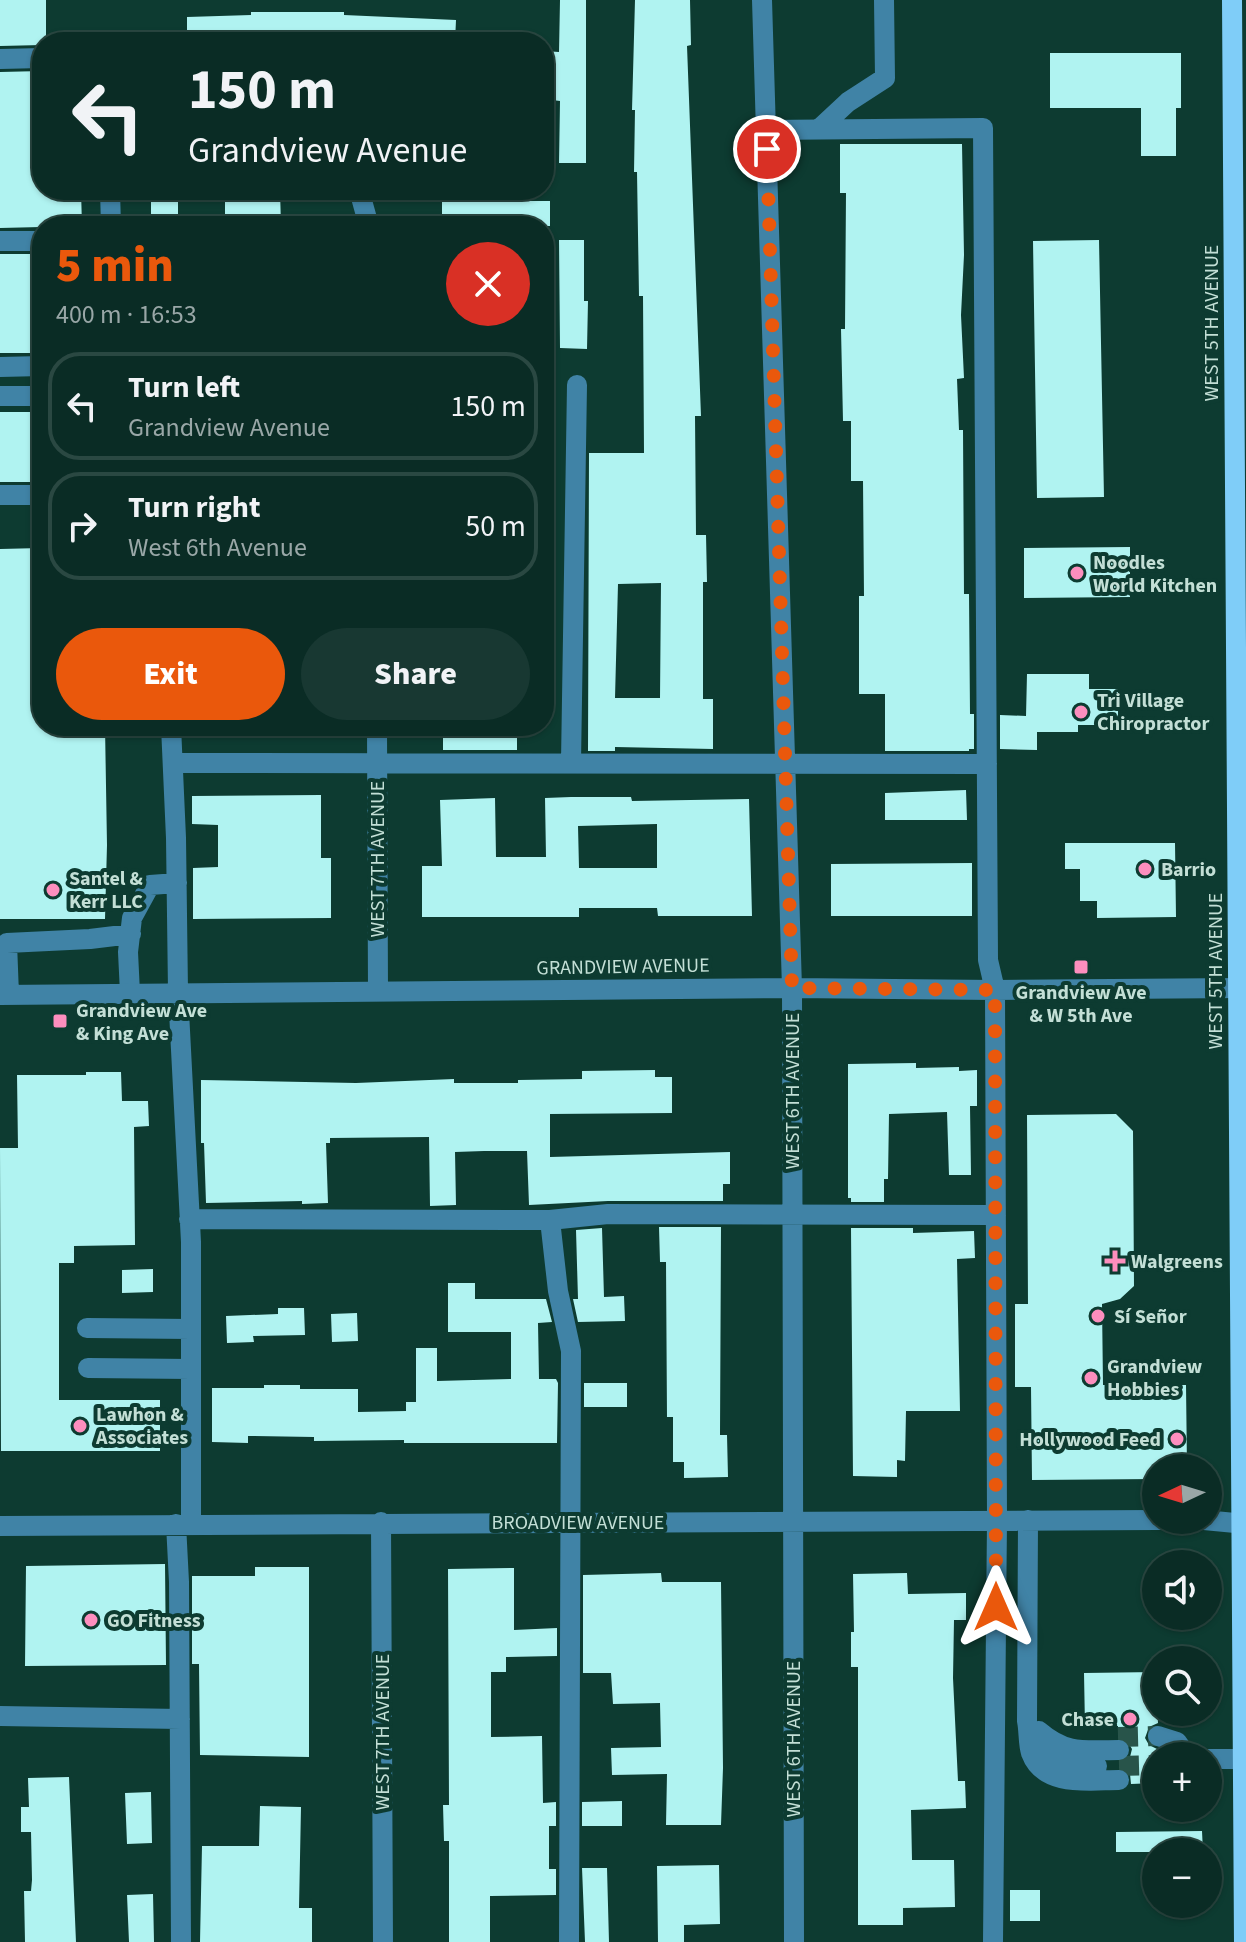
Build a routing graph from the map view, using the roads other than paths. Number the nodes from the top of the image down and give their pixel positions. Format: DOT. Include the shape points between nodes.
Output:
graph roads {
  1 [pos="762,0"];
  2 [pos="884,0"];
  3 [pos="1232,0"];
  4 [pos="32,58"];
  5 [pos="0,59"];
  6 [pos="819,129"];
  7 [pos="766,130"];
  8 [pos="0,241"];
  9 [pos="32,241"];
  10 [pos="32,366"];
  11 [pos="0,367"];
  12 [pos="1241,370"];
  13 [pos="577,385"];
  14 [pos="0,396"];
  15 [pos="32,396"];
  16 [pos="0,495"];
  17 [pos="32,495"];
  18 [pos="172,736"];
  19 [pos="377,736"];
  20 [pos="377,762"];
  21 [pos="571,762"];
  22 [pos="173,763"];
  23 [pos="987,764"];
  24 [pos="784,765"];
  25 [pos="177,883"];
  26 [pos="131,934"];
  27 [pos="792,988"];
  28 [pos="1243,988"];
  29 [pos="995,990"];
  30 [pos="178,992"];
  31 [pos="378,992"];
  32 [pos="130,993"];
  33 [pos="4,995"];
  34 [pos="1242,1200"];
  35 [pos="792,1215"];
  36 [pos="996,1215"];
  37 [pos="189,1219"];
  38 [pos="550,1220"];
  39 [pos="87,1328"];
  40 [pos="191,1329"];
  41 [pos="88,1368"];
  42 [pos="191,1369"];
  43 [pos="997,1520"];
  44 [pos="1028,1520"];
  45 [pos="1142,1520"];
  46 [pos="381,1522"];
  47 [pos="571,1522"];
  48 [pos="792,1523"];
  49 [pos="1222,1523"];
  50 [pos="183,1524"];
  51 [pos="1243,1524"];
  52 [pos="0,1526"];
  53 [pos="0,1716"];
  54 [pos="180,1719"];
  55 [pos="1027,1721"];
  56 [pos="1222,1759"];
  57 [pos="1242,1759"];
  58 [pos="181,1942"];
  59 [pos="383,1942"];
  60 [pos="569,1942"];
  61 [pos="794,1942"];
  62 [pos="993,1942"];
  63 [pos="1244,1942"];
  1 -- 7 [label="street, WEST 6TH AVENUE"];
  2 -- 6 [label="street" via="885,78"];
  3 -- 12 [label="main road, WEST 5TH AVENUE"];
  4 -- 5 [label="street"];
  6 -- 7 [label="street"];
  6 -- 23 [label="street" via="983,128"];
  7 -- 24 [label="street, WEST 6TH AVENUE"];
  8 -- 9 [label="street"];
  10 -- 11 [label="street"];
  12 -- 28 [label="main road, WEST 5TH AVENUE"];
  13 -- 21 [label="street"];
  14 -- 15 [label="street"];
  16 -- 17 [label="street"];
  18 -- 22 [label="street"];
  19 -- 20 [label="street, WEST 7TH AVENUE"];
  20 -- 21 [label="street"];
  20 -- 22 [label="street"];
  20 -- 31 [label="street, WEST 7TH AVENUE"];
  21 -- 24 [label="street"];
  22 -- 25 [label="street"];
  23 -- 24 [label="street"];
  23 -- 29 [label="street" via="988,960"];
  24 -- 27 [label="street, WEST 6TH AVENUE"];
  25 -- 26 [label="street" via="150,885 132,918"];
  25 -- 30 [label="street"];
  26 -- 32 [label="street"];
  26 -- 33 [label="street" via="7,943"];
  27 -- 29 [label="street, GRANDVIEW AVENUE"];
  27 -- 31 [label="street, GRANDVIEW AVENUE"];
  27 -- 35 [label="street, WEST 6TH AVENUE"];
  28 -- 29 [label="street, GRANDVIEW AVENUE"];
  28 -- 34 [label="main road, WEST 5TH AVENUE"];
  29 -- 36 [label="street"];
  30 -- 31 [label="street, GRANDVIEW AVENUE"];
  30 -- 32 [label="street, GRANDVIEW AVENUE"];
  30 -- 37 [label="street"];
  32 -- 33 [label="street, GRANDVIEW AVENUE"];
  34 -- 51 [label="main road, WEST 5TH AVENUE"];
  35 -- 36 [label="street"];
  35 -- 38 [label="street" via="608,1214"];
  35 -- 48 [label="street, WEST 6TH AVENUE"];
  36 -- 43 [label="street"];
  37 -- 38 [label="street"];
  37 -- 40 [label="street"];
  38 -- 47 [label="street" via="571,1351"];
  39 -- 40 [label="street"];
  40 -- 42 [label="street"];
  41 -- 42 [label="street"];
  42 -- 50 [label="street"];
  43 -- 44 [label="street, BROADVIEW AVENUE"];
  43 -- 48 [label="street, BROADVIEW AVENUE"];
  43 -- 62 [label="street"];
  44 -- 45 [label="street, BROADVIEW AVENUE"];
  44 -- 55 [label="street"];
  46 -- 47 [label="street, BROADVIEW AVENUE"];
  46 -- 50 [label="street, BROADVIEW AVENUE"];
  46 -- 59 [label="street, WEST 7TH AVENUE"];
  47 -- 48 [label="street, BROADVIEW AVENUE"];
  47 -- 60 [label="street"];
  48 -- 61 [label="street, WEST 6TH AVENUE"];
  49 -- 51 [label="street, BROADVIEW AVENUE"];
  50 -- 52 [label="street, BROADVIEW AVENUE"];
  50 -- 54 [label="street"];
  51 -- 57 [label="main road, WEST 5TH AVENUE"];
  53 -- 54 [label="street"];
  54 -- 58 [label="street"];
  55 -- 55 [label="street" via="1077,1737 1119,1758 1069,1780 1047,1773 1031,1754"];
  56 -- 57 [label="street"];
  57 -- 63 [label="main road, WEST 5TH AVENUE"];
}
